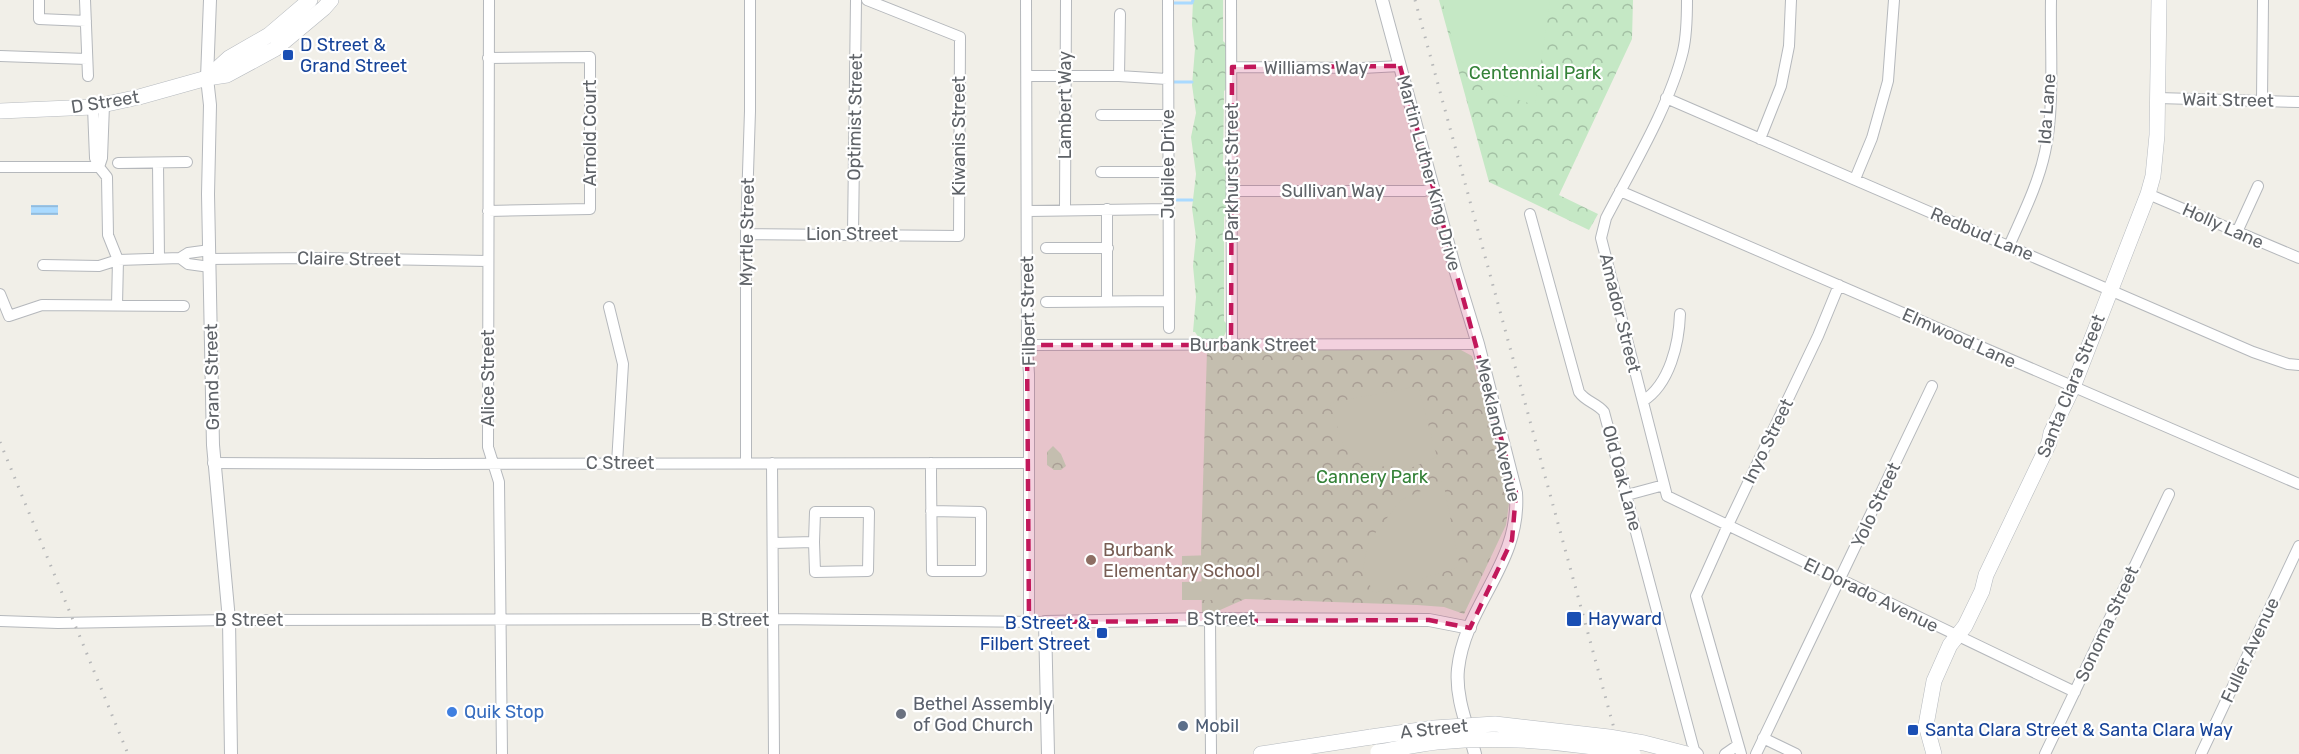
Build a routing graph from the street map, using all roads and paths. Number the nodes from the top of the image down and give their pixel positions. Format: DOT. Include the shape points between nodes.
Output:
graph roads {
  1 [pos="39,0"];
  2 [pos="85,0"];
  3 [pos="210,0"];
  4 [pos="310,0"];
  5 [pos="331,0"];
  6 [pos="489,0"];
  7 [pos="750,0"];
  8 [pos="856,0"];
  9 [pos="867,0"];
  10 [pos="1025,0"];
  11 [pos="1066,0"];
  12 [pos="1168,0"];
  13 [pos="1231,0"];
  14 [pos="1382,0"];
  15 [pos="1687,0"];
  16 [pos="1791,0"];
  17 [pos="1894,0"];
  18 [pos="2051,0"];
  19 [pos="2159,0"];
  20 [pos="2263,0"];
  21 [pos="1120,14"];
  22 [pos="86,21"];
  23 [pos="0,56"];
  24 [pos="488,58"];
  25 [pos="87,59"];
  26 [pos="1400,66"];
  27 [pos="1232,67"];
  28 [pos="88,76"];
  29 [pos="1027,76"];
  30 [pos="1066,76"];
  31 [pos="1119,76"];
  32 [pos="207,78"];
  33 [pos="1167,79"];
  34 [pos="1666,98"];
  35 [pos="2158,98"];
  36 [pos="2262,100"];
  37 [pos="2299,102"];
  38 [pos="99,106"];
  39 [pos="0,111"];
  40 [pos="1101,115"];
  41 [pos="1168,115"];
  42 [pos="1760,139"];
  43 [pos="187,162"];
  44 [pos="118,163"];
  45 [pos="158,163"];
  46 [pos="0,167"];
  47 [pos="99,167"];
  48 [pos="1101,172"];
  49 [pos="1168,172"];
  50 [pos="1855,179"];
  51 [pos="2258,186"];
  52 [pos="1434,188"];
  53 [pos="1232,191"];
  54 [pos="1620,191"];
  55 [pos="2148,194"];
  56 [pos="1065,209"];
  57 [pos="1107,209"];
  58 [pos="1169,209"];
  59 [pos="488,211"];
  60 [pos="1028,211"];
  61 [pos="1530,214"];
  62 [pos="2237,232"];
  63 [pos="746,234"];
  64 [pos="853,234"];
  65 [pos="959,236"];
  66 [pos="2009,246"];
  67 [pos="1046,248"];
  68 [pos="1107,248"];
  69 [pos="159,258"];
  70 [pos="180,258"];
  71 [pos="2299,258"];
  72 [pos="210,259"];
  73 [pos="118,260"];
  74 [pos="488,261"];
  75 [pos="43,265"];
  76 [pos="1839,285"];
  77 [pos="2110,290"];
  78 [pos="0,294"];
  79 [pos="1107,301"];
  80 [pos="1168,301"];
  81 [pos="1046,302"];
  82 [pos="117,305"];
  83 [pos="184,306"];
  84 [pos="609,307"];
  85 [pos="1680,314"];
  86 [pos="1169,328"];
  87 [pos="1478,344"];
  88 [pos="1027,345"];
  89 [pos="1232,345"];
  90 [pos="2299,365"];
  91 [pos="1932,386"];
  92 [pos="2073,387"];
  93 [pos="1643,401"];
  94 [pos="213,463"];
  95 [pos="617,463"];
  96 [pos="746,463"];
  97 [pos="772,463"];
  98 [pos="931,463"];
  99 [pos="494,464"];
  100 [pos="1028,464"];
  101 [pos="2299,484"];
  102 [pos="1664,485"];
  103 [pos="2169,494"];
  104 [pos="1627,495"];
  105 [pos="1668,496"];
  106 [pos="931,511"];
  107 [pos="1728,525"];
  108 [pos="814,542"];
  109 [pos="773,543"];
  110 [pos="2299,546"];
  111 [pos="1840,579"];
  112 [pos="1210,619"];
  113 [pos="229,620"];
  114 [pos="500,620"];
  115 [pos="774,620"];
  116 [pos="0,621"];
  117 [pos="1029,622"];
  118 [pos="1045,622"];
  119 [pos="1470,628"];
  120 [pos="1957,636"];
  121 [pos="2075,692"];
  122 [pos="1763,738"];
  123 [pos="1608,743"];
  124 [pos="1739,750"];
  125 [pos="1372,753"];
  126 [pos="231,754"];
  127 [pos="502,754"];
  128 [pos="774,754"];
  129 [pos="1047,754"];
  130 [pos="1211,754"];
  131 [pos="1261,754"];
  132 [pos="1475,754"];
  133 [pos="1633,754"];
  134 [pos="1687,754"];
  135 [pos="1698,754"];
  136 [pos="1725,754"];
  137 [pos="1756,754"];
  138 [pos="1796,754"];
  139 [pos="1934,754"];
  140 [pos="2045,754"];
  141 [pos="2201,754"];
  1 -- 22 [label="street" via="39,19"];
  2 -- 22 [label="street"];
  3 -- 32 [label="street, Grand Street"];
  4 -- 32 [label="main road, D Street" via="269,35 229,58"];
  5 -- 32 [label="main road, D Street" via="275,49 227,75"];
  6 -- 24 [label="street, Alice Street"];
  7 -- 63 [label="street, Myrtle Street"];
  8 -- 64 [label="street, Optimist Street"];
  9 -- 65 [label="street, Kiwanis Street" via="960,37"];
  10 -- 29 [label="street, Filbert Street"];
  11 -- 30 [label="street, Lambert Way"];
  12 -- 33 [label="street, Jubilee Drive"];
  13 -- 27 [label="street, Parkhurst Street"];
  14 -- 26 [label="street, Martin Luther King Drive"];
  15 -- 34 [label="street, Amador Street" via="1683,48"];
  16 -- 42 [label="street" via="1789,46 1781,86"];
  17 -- 50 [label="street" via="1888,81 1872,138"];
  18 -- 66 [label="street, Ida Lane" via="2045,152"];
  19 -- 35 [label="main road, Santa Clara Street"];
  20 -- 36 [label="street"];
  21 -- 31 [label="street"];
  22 -- 25 [label="street"];
  23 -- 25 [label="street"];
  24 -- 59 [label="street, Alice Street"];
  24 -- 59 [label="street, Arnold Court" via="590,57 590,209"];
  25 -- 28 [label="street"];
  26 -- 27 [label="street, Williams Way"];
  26 -- 52 [label="street, Martin Luther King Drive"];
  27 -- 53 [label="street, Parkhurst Street"];
  29 -- 30 [label="street"];
  29 -- 60 [label="street, Filbert Street"];
  30 -- 31 [label="street"];
  30 -- 56 [label="street, Lambert Way"];
  31 -- 33 [label="street"];
  32 -- 38 [label="main road, D Street"];
  32 -- 72 [label="street, Grand Street"];
  33 -- 41 [label="street, Jubilee Drive"];
  34 -- 42 [label="street, Redbud Lane"];
  34 -- 54 [label="street, Amador Street"];
  35 -- 36 [label="street, Wait Street"];
  35 -- 55 [label="main road, Santa Clara Street" via="2156,156"];
  36 -- 37 [label="street, Wait Street"];
  38 -- 39 [label="main road, D Street"];
  38 -- 47 [label="street" via="95,158"];
  40 -- 41 [label="street"];
  41 -- 49 [label="street, Jubilee Drive"];
  42 -- 50 [label="street, Redbud Lane"];
  43 -- 45 [label="street"];
  44 -- 45 [label="street"];
  45 -- 69 [label="street"];
  46 -- 47 [label="street"];
  47 -- 73 [label="street" via="107,177 108,235"];
  48 -- 49 [label="street"];
  49 -- 58 [label="street, Jubilee Drive"];
  50 -- 66 [label="street, Redbud Lane"];
  51 -- 62 [label="street"];
  52 -- 53 [label="street, Sullivan Way"];
  52 -- 87 [label="street, Martin Luther King Drive"];
  53 -- 89 [label="street, Parkhurst Street"];
  54 -- 76 [label="street, Elmwood Lane"];
  54 -- 93 [label="street, Amador Street" via="1601,238"];
  55 -- 62 [label="street, Holly Lane"];
  55 -- 77 [label="main road, Santa Clara Street"];
  56 -- 57 [label="street"];
  56 -- 60 [label="street"];
  57 -- 58 [label="street"];
  57 -- 68 [label="street"];
  58 -- 80 [label="street, Jubilee Drive"];
  59 -- 74 [label="street, Alice Street"];
  60 -- 88 [label="street, Filbert Street"];
  61 -- 104 [label="street, Old Oak Lane" via="1579,392 1604,412"];
  62 -- 71 [label="street, Holly Lane"];
  63 -- 64 [label="street, Lion Street"];
  63 -- 96 [label="street, Myrtle Street"];
  64 -- 65 [label="street, Lion Street"];
  66 -- 77 [label="street, Redbud Lane"];
  67 -- 68 [label="street"];
  68 -- 79 [label="street"];
  69 -- 70 [label="street"];
  69 -- 73 [label="street"];
  70 -- 72 [label="street" via="188,253"];
  70 -- 72 [label="street" via="188,264"];
  72 -- 74 [label="street, Claire Street"];
  72 -- 94 [label="street, Grand Street"];
  73 -- 75 [label="street" via="99,266"];
  73 -- 82 [label="street"];
  74 -- 99 [label="street, Alice Street" via="488,447"];
  76 -- 92 [label="street, Elmwood Lane"];
  76 -- 107 [label="street, Inyo Street"];
  77 -- 90 [label="street, Redbud Lane" via="2253,352"];
  77 -- 92 [label="main road, Santa Clara Street"];
  78 -- 82 [label="street" via="9,316 42,305"];
  79 -- 80 [label="street"];
  79 -- 81 [label="street"];
  80 -- 86 [label="street, Jubilee Drive"];
  82 -- 83 [label="street"];
  84 -- 95 [label="street" via="623,364"];
  85 -- 93 [label="street" via="1678,340 1670,362 1654,392"];
  87 -- 89 [label="street, Burbank Street"];
  87 -- 119 [label="street, Meekland Avenue" via="1517,510 1507,553"];
  88 -- 89 [label="street, Burbank Street"];
  88 -- 100 [label="street, Filbert Street"];
  91 -- 111 [label="street, Yolo Street"];
  92 -- 101 [label="street, Elmwood Lane"];
  92 -- 120 [label="main road, Santa Clara Street" via="1982,591"];
  93 -- 102 [label="street, Amador Street"];
  94 -- 99 [label="street, C Street"];
  94 -- 113 [label="street, Grand Street"];
  95 -- 96 [label="street, C Street"];
  95 -- 99 [label="street, C Street"];
  96 -- 97 [label="street, C Street"];
  97 -- 98 [label="street, C Street"];
  97 -- 109 [label="street"];
  98 -- 100 [label="street, C Street"];
  98 -- 106 [label="street"];
  99 -- 114 [label="street, Alice Street" via="499,482"];
  100 -- 117 [label="street, Filbert Street"];
  102 -- 104 [label="street"];
  102 -- 105 [label="street, Amador Street"];
  103 -- 121 [label="street, Sonoma Street"];
  104 -- 135 [label="street, Old Oak Lane"];
  105 -- 107 [label="street, El Dorado Avenue"];
  106 -- 106 [label="street" via="932,571 981,571 981,512"];
  107 -- 111 [label="street, El Dorado Avenue"];
  107 -- 124 [label="street, Inyo Street" via="1696,596"];
  108 -- 108 [label="street" via="815,572 868,571 868,512 814,512"];
  108 -- 109 [label="street"];
  109 -- 115 [label="street"];
  110 -- 141 [label="street, Fuller Avenue"];
  111 -- 120 [label="street, El Dorado Avenue"];
  111 -- 122 [label="street, Yolo Street"];
  112 -- 118 [label="street, B Street"];
  112 -- 119 [label="street, B Street" via="1429,620"];
  112 -- 130 [label="street"];
  113 -- 114 [label="street, B Street"];
  113 -- 116 [label="street, B Street"];
  113 -- 126 [label="street, Grand Street"];
  114 -- 115 [label="street, B Street"];
  114 -- 127 [label="street, Alice Street"];
  115 -- 117 [label="street, B Street"];
  115 -- 128 [label="street"];
  117 -- 118 [label="street, B Street"];
  118 -- 129 [label="street"];
  119 -- 132 [label="street, Meekland Avenue" via="1463,645 1458,681"];
  120 -- 121 [label="street, El Dorado Avenue"];
  120 -- 139 [label="main road, Santa Clara Street" via="1934,681 1929,703 1926,725"];
  121 -- 140 [label="street, Sonoma Street"];
  122 -- 137 [label="street, Yolo Street"];
  122 -- 138 [label="street"];
  123 -- 125 [label="main road, A Street, bridge" via="1500,739 1434,743"];
  123 -- 131 [label="main road, A Street, bridge" via="1495,724 1434,728"];
  123 -- 133 [label="main road, bridge"];
  123 -- 134 [label="main road, bridge" via="1644,743"];
  124 -- 136 [label="street"];
}
